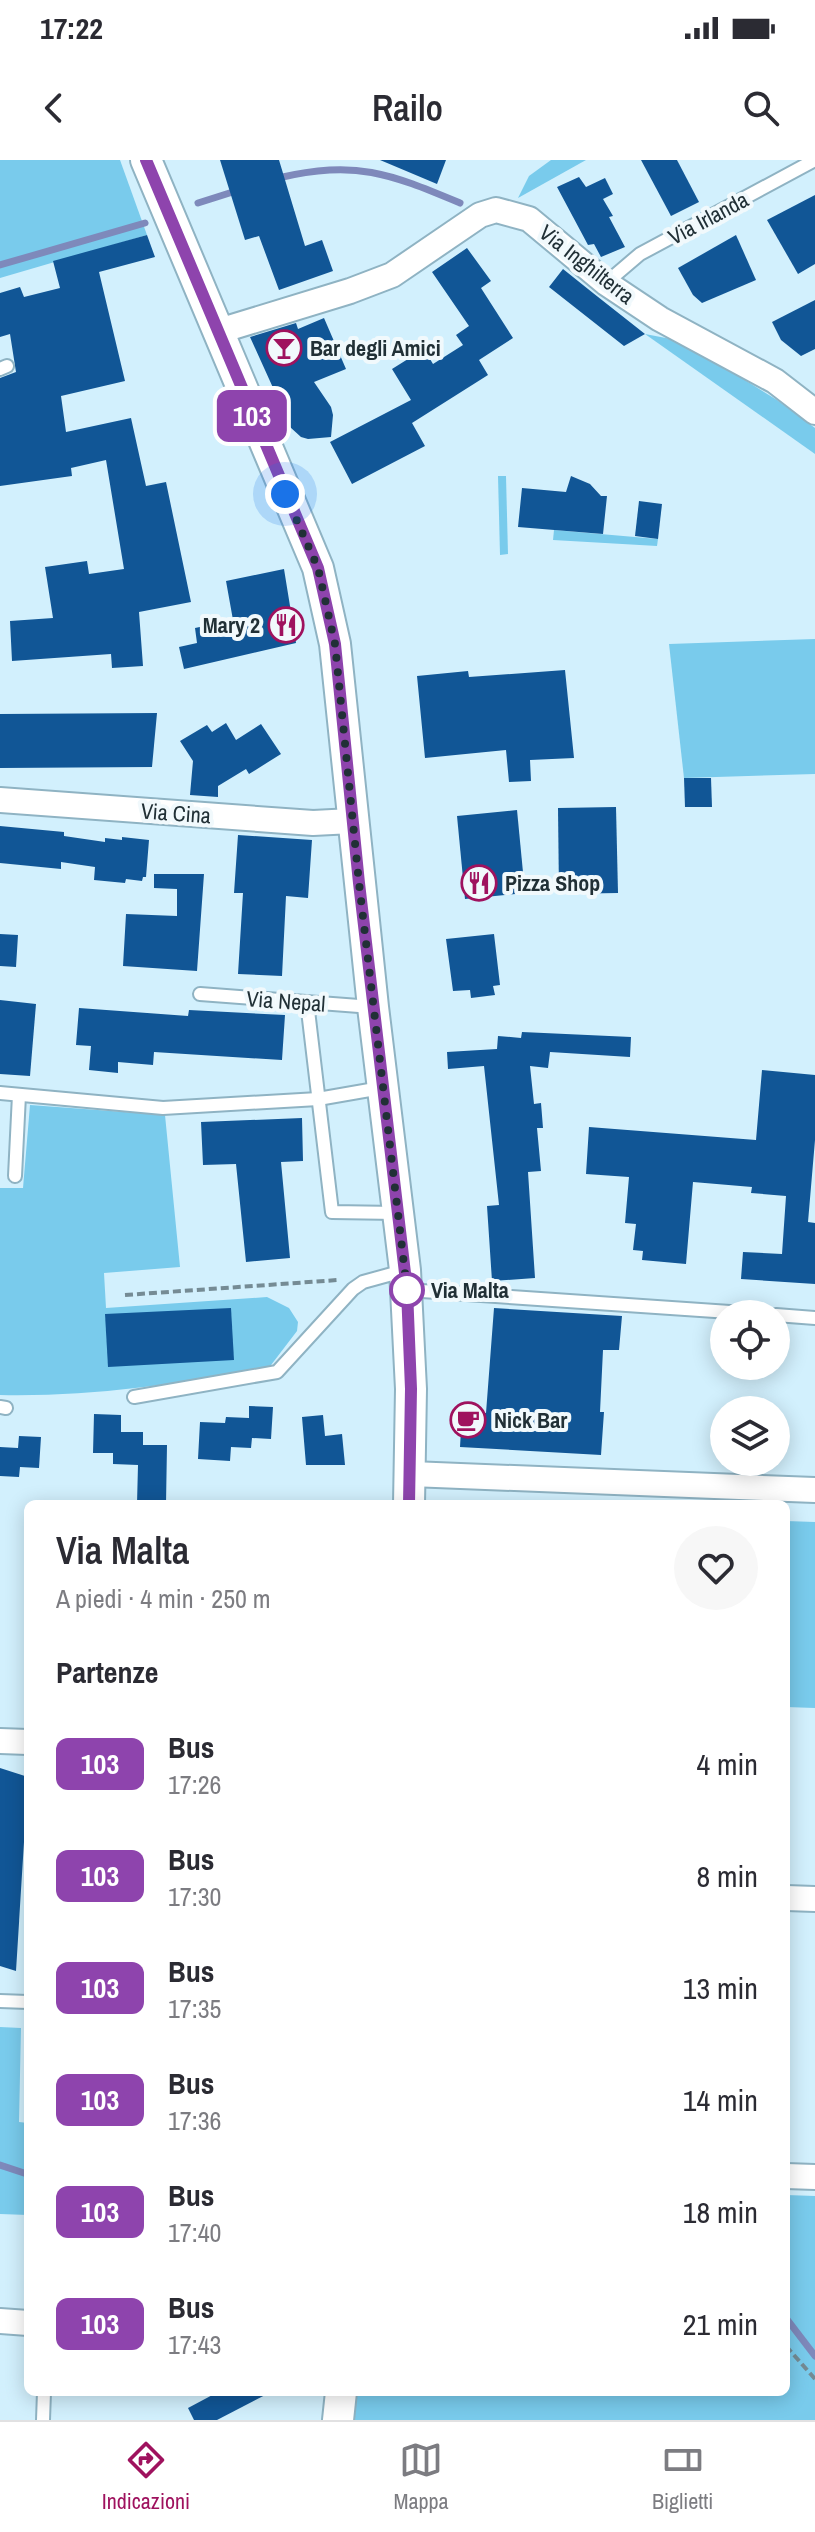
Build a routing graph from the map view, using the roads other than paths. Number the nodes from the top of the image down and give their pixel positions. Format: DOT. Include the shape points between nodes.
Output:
graph roads {
  1 [pos="146,160"];
  2 [pos="815,160"];
  3 [pos="606,283"];
  4 [pos="216,332"];
  5 [pos="815,412"];
  6 [pos="0,800"];
  7 [pos="352,821"];
  8 [pos="200,994"];
  9 [pos="307,1002"];
  10 [pos="373,1007"];
  11 [pos="385,1087"];
  12 [pos="0,1093"];
  13 [pos="19,1095"];
  14 [pos="318,1099"];
  15 [pos="15,1176"];
  16 [pos="397,1213"];
  17 [pos="396,1279"];
  18 [pos="710,1309"];
  19 [pos="790,1316"];
  20 [pos="815,1318"];
  21 [pos="134,1397"];
  22 [pos="411,1474"];
  23 [pos="815,1490"];
  24 [pos="409,1500"];
  25 [pos="0,1741"];
  26 [pos="24,1742"];
  27 [pos="790,1898"];
  28 [pos="815,1899"];
  29 [pos="0,2001"];
  30 [pos="24,2002"];
  31 [pos="790,2176"];
  32 [pos="815,2177"];
  33 [pos="0,2321"];
  34 [pos="24,2323"];
  35 [pos="44,2396"];
  36 [pos="341,2396"];
  37 [pos="43,2420"];
  38 [pos="338,2420"];
  1 -- 4 [label="street"];
  2 -- 3 [label="lane, Via Irlanda" via="640,254"];
  3 -- 4 [label="street, Via Inghilterra" via="529,219 496,210 480,215 392,275"];
  3 -- 5 [label="street, Via Inghilterra" via="660,319 775,381"];
  4 -- 7 [label="street" via="318,568 335,644"];
  6 -- 7 [label="street, Via Cina" via="313,823"];
  7 -- 10 [label="street"];
  8 -- 9 [label="lane, Via Nepal"];
  9 -- 10 [label="lane, Via Nepal"];
  9 -- 14 [label="lane"];
  10 -- 11 [label="street"];
  11 -- 14 [label="lane"];
  11 -- 16 [label="street"];
  12 -- 13 [label="lane"];
  13 -- 14 [label="lane" via="163,1108"];
  13 -- 15 [label="lane"];
  14 -- 16 [label="lane" via="332,1212"];
  16 -- 17 [label="street"];
  17 -- 18 [label="lane"];
  17 -- 21 [label="lane" via="353,1289 277,1372"];
  17 -- 22 [label="street" via="411,1389"];
  19 -- 20 [label="lane"];
  22 -- 23 [label="street"];
  22 -- 24 [label="street"];
  25 -- 26 [label="street"];
  27 -- 28 [label="street"];
  29 -- 30 [label="lane"];
  31 -- 32 [label="street"];
  33 -- 34 [label="street"];
  35 -- 37 [label="lane"];
  36 -- 38 [label="street"];
}
